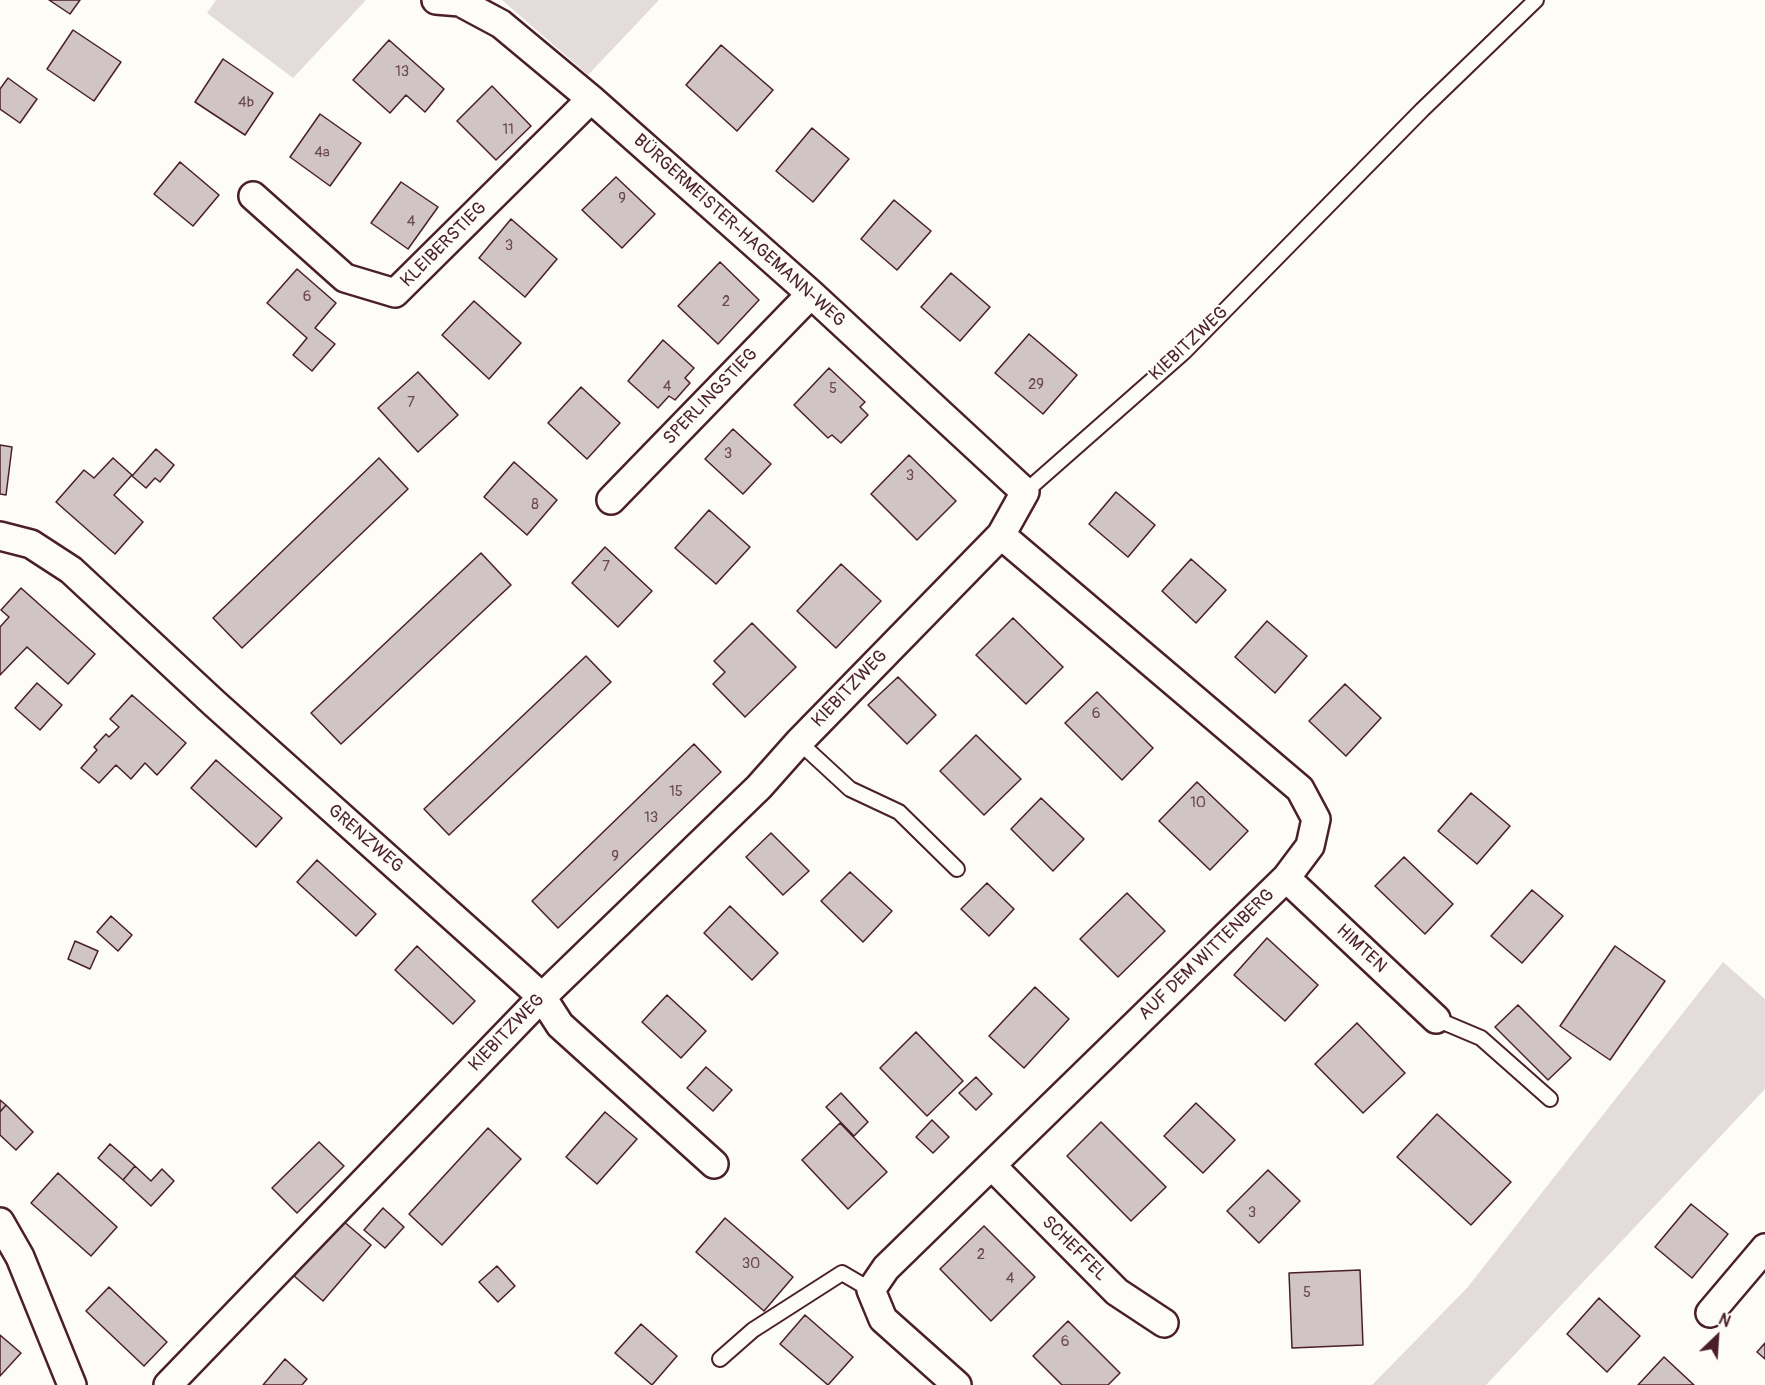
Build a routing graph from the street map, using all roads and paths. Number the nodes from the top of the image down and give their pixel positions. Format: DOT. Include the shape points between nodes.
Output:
graph roads {
  1 [pos="436,0"];
  2 [pos="1536,0"];
  3 [pos="591,99"];
  4 [pos="254,196"];
  5 [pos="811,294"];
  6 [pos="1024,492"];
  7 [pos="611,500"];
  8 [pos="1001,534"];
  9 [pos="0,536"];
  10 [pos="799,742"];
  11 [pos="957,869"];
  12 [pos="1286,878"];
  13 [pos="542,997"];
  14 [pos="1436,1019"];
  15 [pos="1550,1099"];
  16 [pos="714,1164"];
  17 [pos="992,1166"];
  18 [pos="0,1222"];
  19 [pos="1765,1248"];
  20 [pos="871,1290"];
  21 [pos="1710,1313"];
  22 [pos="1164,1323"];
  23 [pos="720,1359"];
  24 [pos="72,1385"];
  25 [pos="168,1385"];
  26 [pos="957,1385"];
  1 -- 3 [label="street, BÜRGERMEISTER-HAGEMANN-WEG" via="460,2 501,24"];
  2 -- 6 [label="lane, KIEBITZWEG" via="1184,352"];
  3 -- 4 [label="street, KLEIBERSTIEG" via="395,292 345,278"];
  3 -- 5 [label="street, BÜRGERMEISTER-HAGEMANN-WEG"];
  5 -- 6 [label="street, BÜRGERMEISTER-HAGEMANN-WEG"];
  5 -- 7 [label="street, SPERLINGSTIEG"];
  6 -- 8 [label="street, KIEBITZWEG"];
  8 -- 10 [label="street, KIEBITZWEG"];
  8 -- 12 [label="street, AUF DEM WITTENBERG" via="1300,789 1316,819 1310,846"];
  9 -- 13 [label="street, GRENZWEG" via="31,544 70,570"];
  10 -- 11 [label="lane" via="850,789 899,812"];
  10 -- 13 [label="street, KIEBITZWEG" via="759,787"];
  12 -- 14 [label="street, HIMTEN"];
  12 -- 17 [label="street, AUF DEM WITTENBERG"];
  13 -- 16 [label="street, GRENZWEG" via="560,1025"];
  13 -- 25 [label="street, KIEBITZWEG"];
  14 -- 15 [label="lane" via="1481,1038"];
  17 -- 20 [label="street, AUF DEM WITTENBERG" via="886,1268"];
  17 -- 22 [label="street, SCHEFFEL" via="1117,1292"];
  18 -- 24 [label="street" via="20,1257"];
  19 -- 21 [label="street"];
  20 -- 23 [label="lane" via="842,1273 753,1330"];
  20 -- 26 [label="street" via="883,1319"];
}
